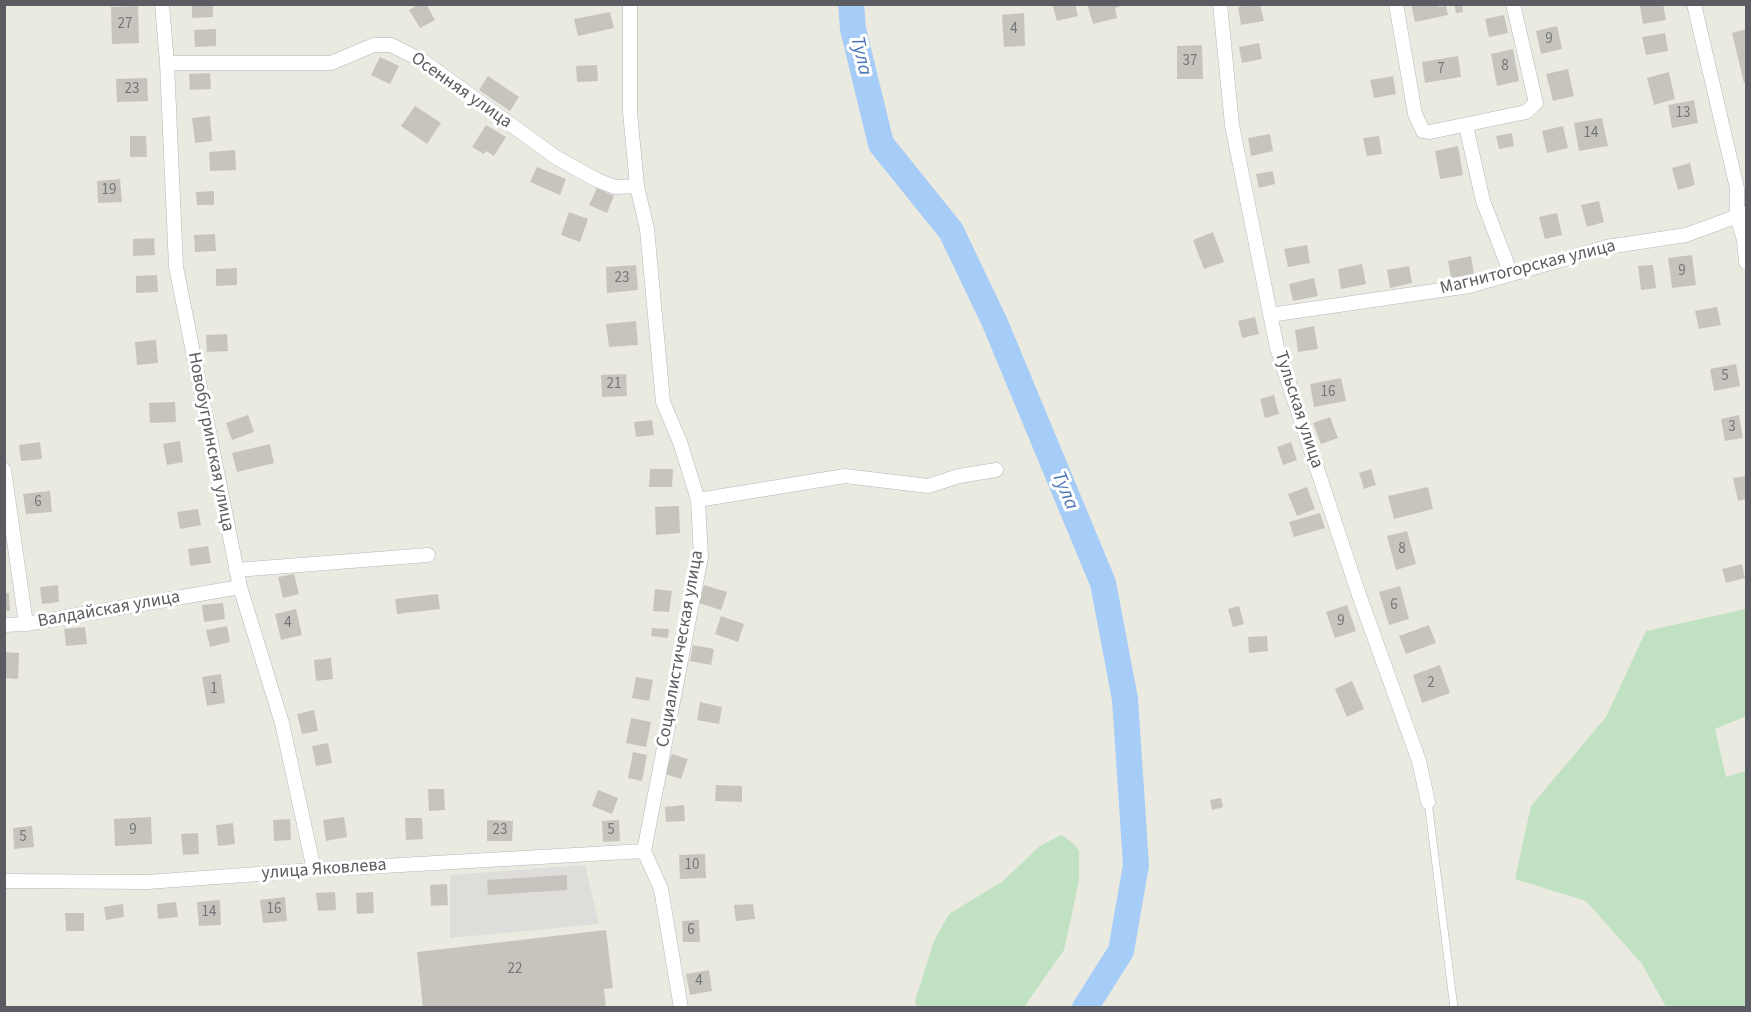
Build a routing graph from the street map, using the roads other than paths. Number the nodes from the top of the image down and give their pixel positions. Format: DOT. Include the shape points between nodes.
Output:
graph roads {
  1 [pos="162,4"];
  2 [pos="630,4"];
  3 [pos="1220,4"];
  4 [pos="1396,4"];
  5 [pos="1513,4"];
  6 [pos="1694,4"];
  7 [pos="167,63"];
  8 [pos="1467,126"];
  9 [pos="637,186"];
  10 [pos="1742,215"];
  11 [pos="1746,262"];
  12 [pos="1511,274"];
  13 [pos="1270,315"];
  14 [pos="4,470"];
  15 [pos="996,470"];
  16 [pos="698,500"];
  17 [pos="428,555"];
  18 [pos="236,570"];
  19 [pos="240,587"];
  20 [pos="26,624"];
  21 [pos="4,625"];
  22 [pos="1428,802"];
  23 [pos="644,851"];
  24 [pos="314,870"];
  25 [pos="4,881"];
  26 [pos="681,1008"];
  27 [pos="1454,1008"];
  1 -- 7 [label="street, Новобугринская улица"];
  2 -- 9 [label="street, Социалистическая улица" via="630,112"];
  3 -- 13 [label="street, Тульская улица" via="1232,125"];
  4 -- 8 [label="street" via="1419,125 1430,132"];
  5 -- 8 [label="street" via="1536,103 1526,112"];
  6 -- 10 [label="street"];
  7 -- 9 [label="street, Осенняя улица" via="331,63 374,45 391,45 423,61 557,158 615,187"];
  7 -- 18 [label="street, Новобугринская улица" via="176,267"];
  8 -- 12 [label="street" via="1483,201"];
  9 -- 16 [label="street, Социалистическая улица" via="646,230 663,402"];
  10 -- 11 [label="street"];
  10 -- 12 [label="street, Магнитогорская улица" via="1686,236 1607,247"];
  12 -- 13 [label="street, Магнитогорская улица" via="1469,286"];
  13 -- 22 [label="street, Тульская улица" via="1276,348 1419,761"];
  14 -- 20 [label="street, Валдайская улица"];
  15 -- 16 [label="street" via="928,486 845,476"];
  16 -- 23 [label="street, Социалистическая улица" via="700,557"];
  17 -- 18 [label="street"];
  18 -- 19 [label="street, Новобугринская улица"];
  19 -- 20 [label="street, Валдайская улица"];
  19 -- 24 [label="street, Новобугринская улица" via="282,723"];
  20 -- 21 [label="street"];
  22 -- 27 [label="lane"];
  23 -- 24 [label="street, улица Яковлева"];
  23 -- 26 [label="street" via="661,889"];
  24 -- 25 [label="street, улица Яковлева" via="147,882"];
}
